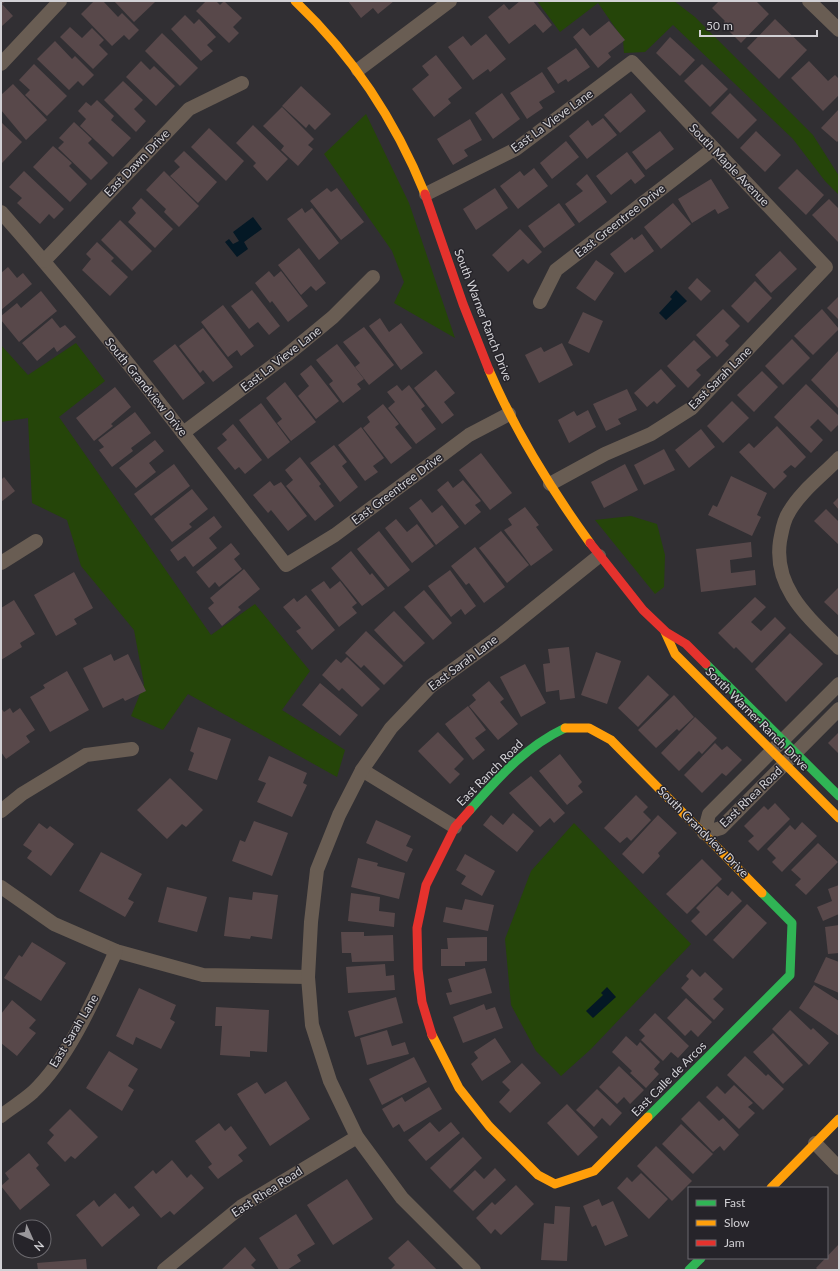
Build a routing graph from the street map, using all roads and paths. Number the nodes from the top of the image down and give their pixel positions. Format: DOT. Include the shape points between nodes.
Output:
graph roads {
  1 [pos="60,1"];
  2 [pos="295,1"];
  3 [pos="450,1"];
  4 [pos="809,1"];
  5 [pos="839,30"];
  6 [pos="632,62"];
  7 [pos="1,64"];
  8 [pos="358,70"];
  9 [pos="242,83"];
  10 [pos="713,149"];
  11 [pos="426,194"];
  12 [pos="1,212"];
  13 [pos="44,261"];
  14 [pos="826,267"];
  15 [pos="373,277"];
  16 [pos="540,302"];
  17 [pos="509,414"];
  18 [pos="183,433"];
  19 [pos="839,458"];
  20 [pos="550,484"];
  21 [pos="36,541"];
  22 [pos="599,556"];
  23 [pos="1,563"];
  24 [pos="286,565"];
  25 [pos="664,632"];
  26 [pos="839,648"];
  27 [pos="839,684"];
  28 [pos="839,710"];
  29 [pos="565,728"];
  30 [pos="777,746"];
  31 [pos="132,748"];
  32 [pos="791,759"];
  33 [pos="362,770"];
  34 [pos="839,796"];
  35 [pos="1,811"];
  36 [pos="839,818"];
  37 [pos="456,827"];
  38 [pos="704,833"];
  39 [pos="1,887"];
  40 [pos="116,951"];
  41 [pos="790,975"];
  42 [pos="308,977"];
  43 [pos="1,1116"];
  44 [pos="839,1119"];
  45 [pos="357,1137"];
  46 [pos="815,1143"];
  47 [pos="839,1168"];
  48 [pos="555,1184"];
  49 [pos="772,1187"];
  50 [pos="700,1259"];
  51 [pos="164,1270"];
  52 [pos="474,1270"];
  53 [pos="689,1270"];
  1 -- 7 [label="street"];
  2 -- 8 [label="street, South Warner Ranch Drive"];
  3 -- 8 [label="street"];
  4 -- 5 [label="street"];
  6 -- 10 [label="street, South Maple Avenue"];
  6 -- 11 [label="street, East La Vieve Lane" via="516,149"];
  8 -- 11 [label="street, South Warner Ranch Drive" via="394,125"];
  9 -- 13 [label="street, East Dawn Drive" via="189,109"];
  10 -- 14 [label="street, South Maple Avenue"];
  10 -- 16 [label="street, East Greentree Drive" via="556,270"];
  11 -- 17 [label="street, South Warner Ranch Drive" via="468,318"];
  12 -- 13 [label="street, South Grandview Drive"];
  13 -- 18 [label="street, South Grandview Drive"];
  14 -- 20 [label="street, East Sarah Lane" via="692,408 651,434 605,454"];
  15 -- 18 [label="street, East La Vieve Lane" via="333,317 287,355"];
  17 -- 20 [label="street, South Warner Ranch Drive"];
  17 -- 24 [label="street, East Greentree Drive" via="468,435 335,535"];
  18 -- 24 [label="street, South Grandview Drive"];
  19 -- 26 [label="street" via="788,512 782,526 778,551 781,573 788,589 805,614"];
  20 -- 22 [label="street, South Warner Ranch Drive"];
  21 -- 23 [label="street"];
  22 -- 25 [label="street, South Warner Ranch Drive"];
  22 -- 33 [label="street, East Sarah Lane" via="501,635 431,686 391,728"];
  25 -- 30 [label="street, South Warner Ranch Drive" via="686,644"];
  25 -- 30 [label="street, South Warner Ranch Drive" via="675,654"];
  27 -- 30 [label="street, East Rhea Road"];
  28 -- 32 [label="street, East Rhea Road"];
  29 -- 37 [label="street, East Ranch Road" via="544,738 519,758"];
  29 -- 38 [label="street, South Grandview Drive" via="589,728 611,740"];
  30 -- 32 [label="street, South Warner Ranch Drive"];
  30 -- 32 [label="street, South Warner Ranch Drive"];
  30 -- 38 [label="street, East Rhea Road" via="709,814"];
  31 -- 35 [label="street" via="86,755 22,794"];
  32 -- 34 [label="street, South Warner Ranch Drive"];
  32 -- 36 [label="street, South Warner Ranch Drive"];
  32 -- 38 [label="street, East Rhea Road" via="721,828"];
  33 -- 37 [label="street"];
  33 -- 42 [label="street, East Sarah Lane" via="339,815 317,870"];
  37 -- 48 [label="street, East Ranch Road" via="426,884 417,928 422,1002 434,1042 459,1088 489,1126 521,1159 538,1175"];
  38 -- 41 [label="street, South Grandview Drive" via="792,923"];
  39 -- 40 [label="street" via="54,924"];
  40 -- 42 [label="street" via="203,975"];
  40 -- 43 [label="street, East Sarah Lane" via="96,995 57,1063 33,1092"];
  41 -- 48 [label="street, East Calle de Arcos" via="594,1171"];
  42 -- 45 [label="street, East Sarah Lane" via="312,1025 330,1081"];
  44 -- 46 [label="street"];
  45 -- 51 [label="street, East Rhea Road" via="242,1206"];
  45 -- 52 [label="street, East Sarah Lane" via="402,1198"];
  46 -- 47 [label="street"];
  46 -- 49 [label="street"];
  50 -- 53 [label="street"];
}
